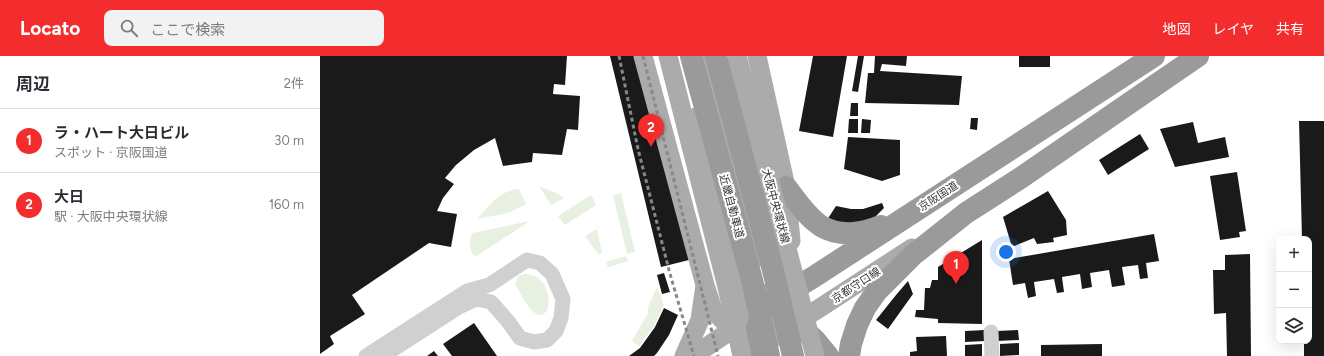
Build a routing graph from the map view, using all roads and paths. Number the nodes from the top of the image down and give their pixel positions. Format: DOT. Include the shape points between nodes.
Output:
graph roads {
  1 [pos="643,56"];
  2 [pos="668,56"];
  3 [pos="680,56"];
  4 [pos="690,56"];
  5 [pos="703,56"];
  6 [pos="716,56"];
  7 [pos="737,56"];
  8 [pos="756,56"];
  9 [pos="1154,56"];
  10 [pos="1198,56"];
  11 [pos="786,187"];
  12 [pos="912,212"];
  13 [pos="966,213"];
  14 [pos="705,285"];
  15 [pos="788,292"];
  16 [pos="732,329"];
  17 [pos="990,332"];
  18 [pos="765,333"];
  19 [pos="366,356"];
  20 [pos="383,356"];
  21 [pos="684,356"];
  22 [pos="693,356"];
  23 [pos="793,356"];
  24 [pos="799,356"];
  25 [pos="815,356"];
  26 [pos="828,356"];
  27 [pos="849,356"];
  28 [pos="992,356"];
  1 -- 14 [label="main road"];
  2 -- 18 [label="main road, bridge" via="725,279"];
  3 -- 18 [label="main road" via="747,309"];
  4 -- 18 [label="highway, 近畿自動車道, bridge"];
  5 -- 18 [label="main road" via="758,257"];
  6 -- 23 [label="highway, 近畿自動車道, bridge"];
  7 -- 25 [label="main road, 大阪中央環状線, bridge"];
  8 -- 11 [label="main road"];
  9 -- 12 [label="highway, 京阪国道"];
  10 -- 13 [label="highway"];
  11 -- 12 [label="highway" via="810,217 833,231 862,232"];
  11 -- 15 [label="main road" via="792,254"];
  12 -- 15 [label="highway, 京阪国道"];
  13 -- 18 [label="main road, 京都守口線"];
  13 -- 27 [label="highway" via="913,255 877,290 857,324"];
  14 -- 16 [label="main road" via="713,310"];
  14 -- 21 [label="main road" via="700,320"];
  15 -- 18 [label="highway, 京阪国道"];
  16 -- 18 [label="main road"];
  16 -- 22 [label="main road"];
  17 -- 28 [label="street"];
  18 -- 24 [label="main road"];
  18 -- 26 [label="highway" via="815,340"];
  19 -- 20 [label="street" via="467,292 489,285 527,260 540,262 552,274 563,299 561,318 556,331 547,340 534,342 520,338 491,302 476,299 459,307"];
}
